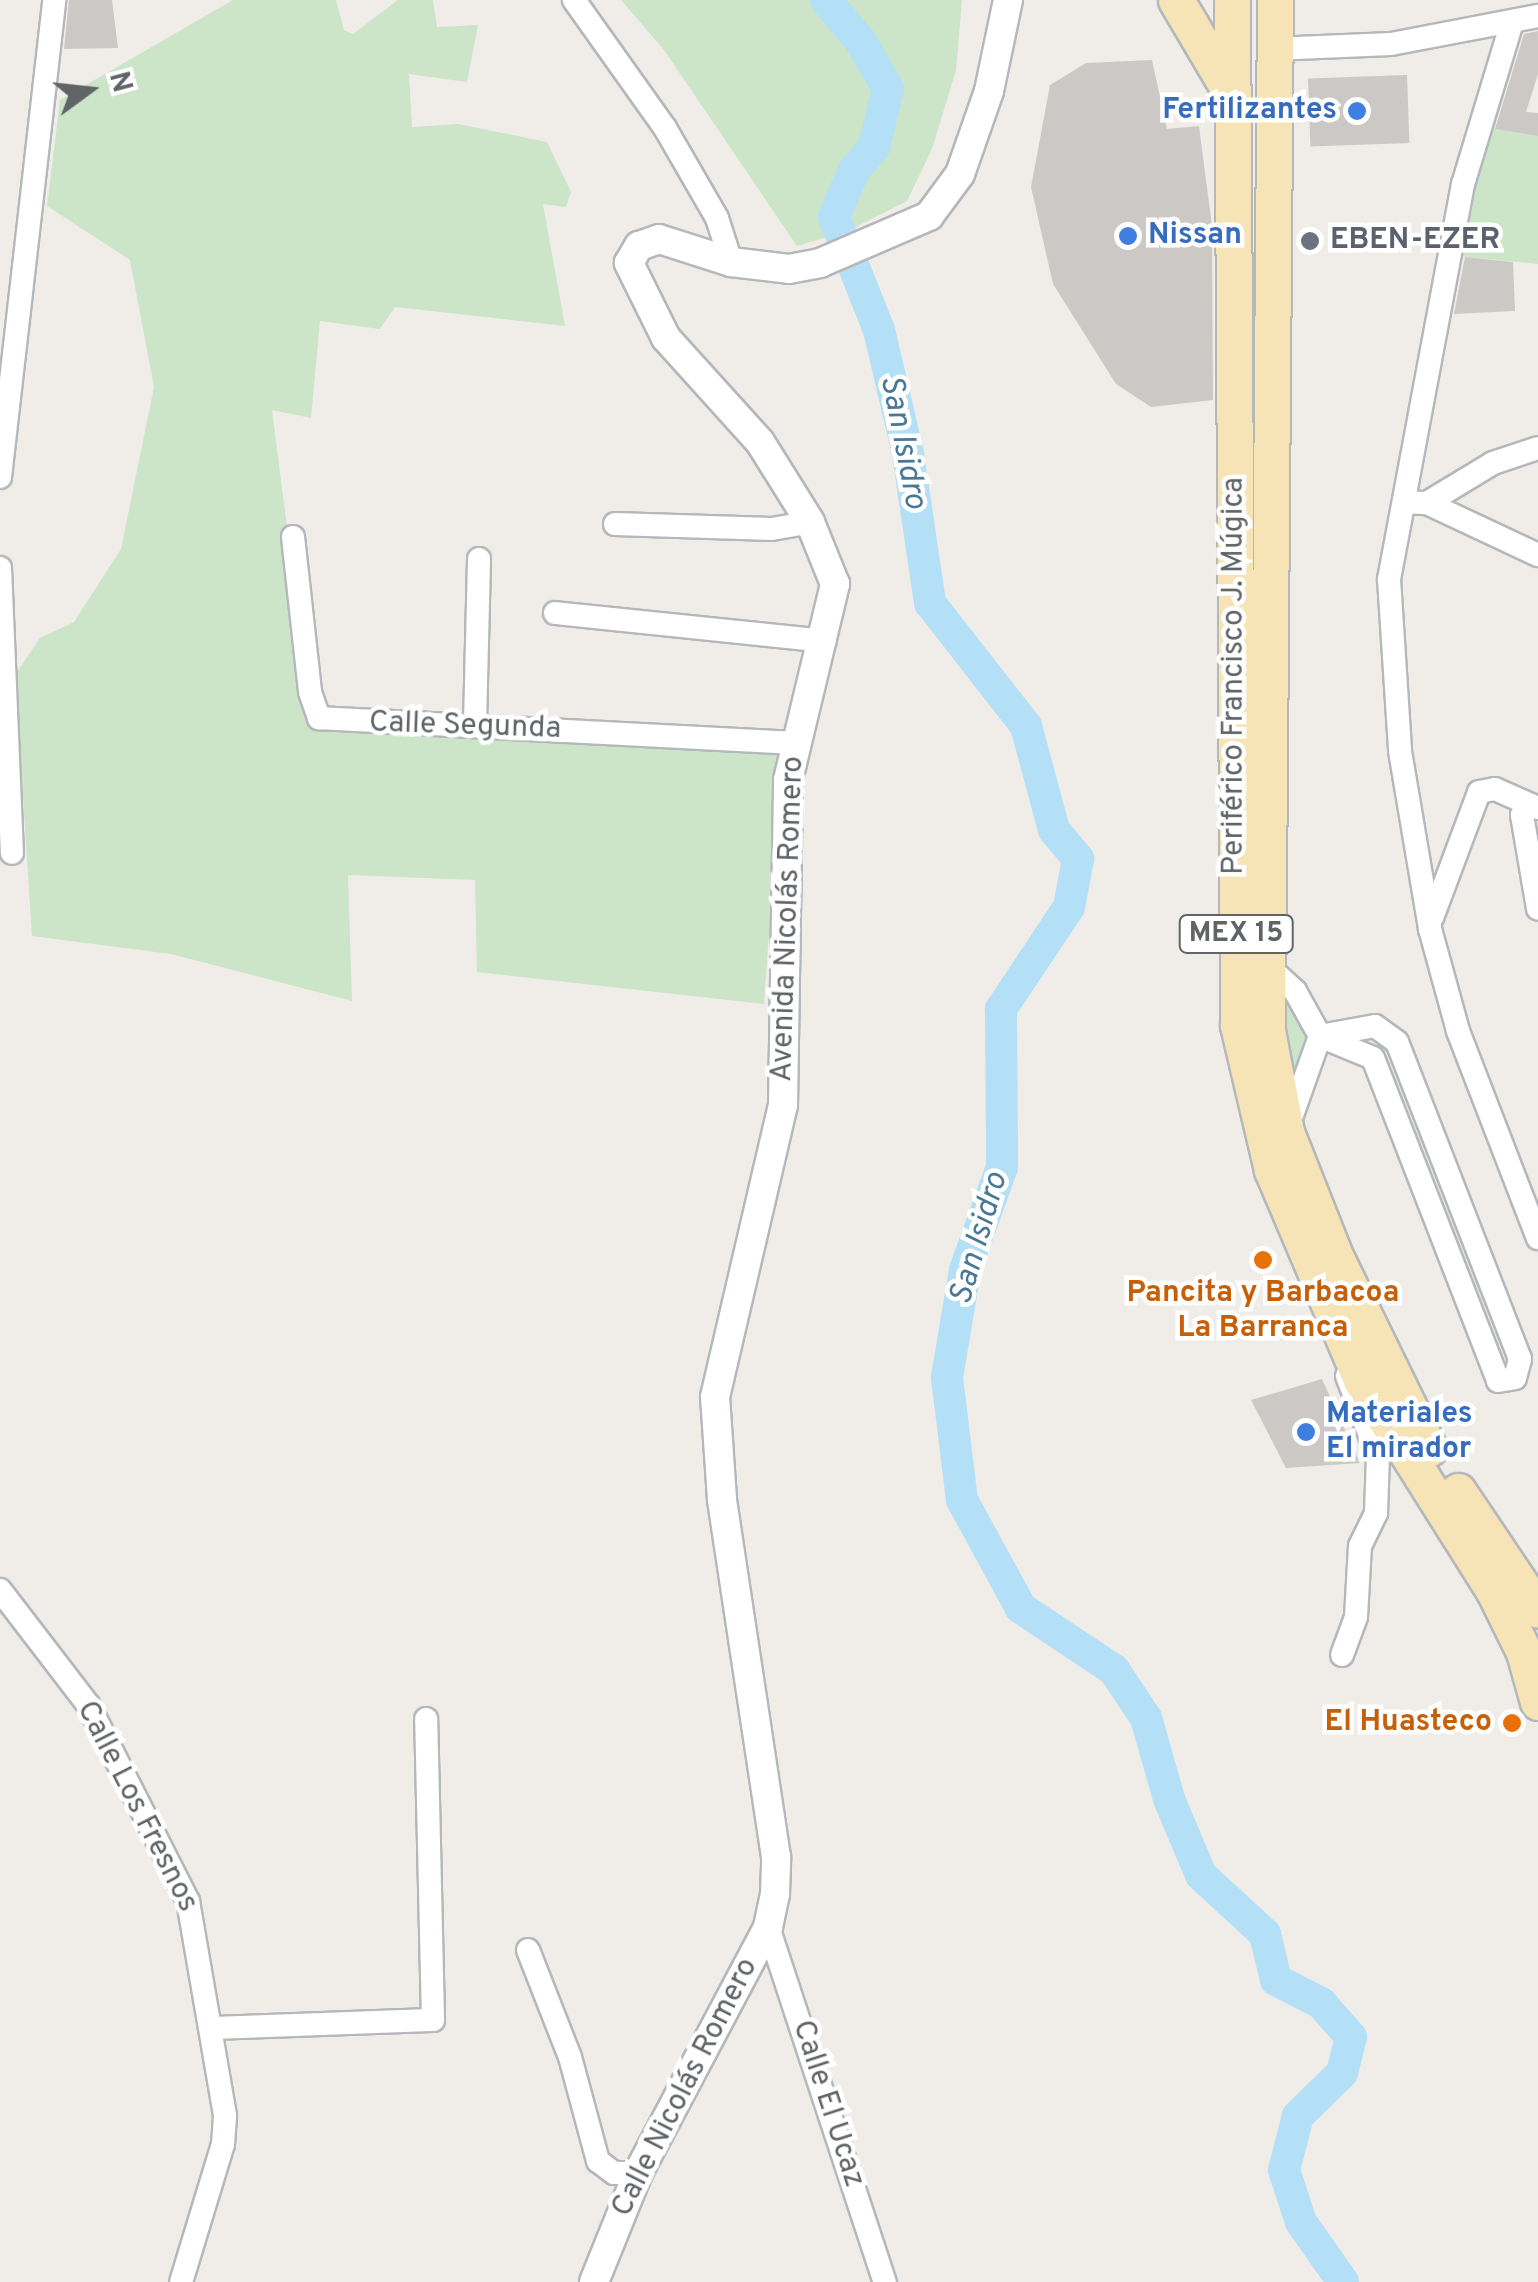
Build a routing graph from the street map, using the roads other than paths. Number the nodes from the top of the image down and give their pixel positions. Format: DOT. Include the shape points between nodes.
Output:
graph roads {
  1 [pos="54,0"];
  2 [pos="574,0"];
  3 [pos="1008,0"];
  4 [pos="1176,0"];
  5 [pos="1232,0"];
  6 [pos="1275,0"];
  7 [pos="1522,15"];
  8 [pos="1273,49"];
  9 [pos="1232,96"];
  10 [pos="1271,138"];
  11 [pos="731,262"];
  12 [pos="1538,448"];
  13 [pos="0,478"];
  14 [pos="1416,502"];
  15 [pos="810,522"];
  16 [pos="616,524"];
  17 [pos="293,537"];
  18 [pos="1538,555"];
  19 [pos="479,559"];
  20 [pos="0,568"];
  21 [pos="555,613"];
  22 [pos="825,641"];
  23 [pos="474,724"];
  24 [pos="794,743"];
  25 [pos="1533,807"];
  26 [pos="12,853"];
  27 [pos="1538,908"];
  28 [pos="1429,926"];
  29 [pos="1262,962"];
  30 [pos="1320,1036"];
  31 [pos="1429,1122"];
  32 [pos="1286,1132"];
  33 [pos="1404,1133"];
  34 [pos="1538,1238"];
  35 [pos="1480,1266"];
  36 [pos="1456,1275"];
  37 [pos="1345,1343"];
  38 [pos="0,1590"];
  39 [pos="1538,1610"];
  40 [pos="1342,1655"];
  41 [pos="1538,1702"];
  42 [pos="426,1719"];
  43 [pos="775,1894"];
  44 [pos="768,1927"];
  45 [pos="528,1950"];
  46 [pos="212,2028"];
  47 [pos="638,2172"];
  48 [pos="180,2282"];
  49 [pos="594,2282"];
  50 [pos="885,2282"];
  1 -- 13 [label="street"];
  2 -- 11 [label="street" via="665,128 716,218"];
  3 -- 11 [label="street, Avenida Nicolás Romero" via="989,91 960,174 929,216 820,263 789,269"];
  4 -- 9 [label="main road"];
  5 -- 9 [label="main road, Periférico Francisco J. Múgica / MEX 15"];
  6 -- 8 [label="main road, Periférico Francisco J. Múgica / MEX 15"];
  7 -- 8 [label="street" via="1392,44"];
  7 -- 14 [label="street" via="1463,184"];
  8 -- 10 [label="main road, Periférico Francisco J. Múgica / MEX 15"];
  9 -- 10 [label="main road"];
  9 -- 37 [label="main road, Periférico Francisco J. Múgica / MEX 15" via="1238,1025 1272,1170"];
  10 -- 29 [label="main road, Periférico Francisco J. Múgica / MEX 15"];
  11 -- 15 [label="street, Avenida Nicolás Romero" via="659,239 639,246 629,263 666,338 742,418"];
  12 -- 14 [label="street"];
  14 -- 18 [label="street"];
  14 -- 28 [label="street" via="1389,579 1392,666"];
  15 -- 16 [label="street" via="772,529"];
  15 -- 22 [label="street, Avenida Nicolás Romero" via="835,584"];
  17 -- 23 [label="street, Calle Segunda" via="310,692 319,718"];
  19 -- 23 [label="street"];
  20 -- 26 [label="street"];
  21 -- 22 [label="street"];
  22 -- 24 [label="street, Avenida Nicolás Romero"];
  23 -- 24 [label="street, Calle Segunda"];
  24 -- 43 [label="street, Avenida Nicolás Romero" via="782,1105 715,1397 722,1499 774,1838"];
  25 -- 27 [label="street" via="1522,815"];
  25 -- 28 [label="street" via="1495,790 1479,792"];
  28 -- 34 [label="street" via="1458,1031"];
  29 -- 30 [label="street" via="1296,991"];
  29 -- 32 [label="main road, Periférico Francisco J. Múgica / MEX 15" via="1272,1082"];
  30 -- 31 [label="street" via="1376,1026 1388,1030"];
  30 -- 32 [label="street"];
  30 -- 33 [label="street" via="1373,1058"];
  31 -- 33 [label="street"];
  31 -- 35 [label="street"];
  32 -- 39 [label="main road, Periférico Francisco J. Múgica / MEX 15" via="1414,1424"];
  33 -- 36 [label="street"];
  35 -- 36 [label="street"];
  35 -- 36 [label="street" via="1522,1365 1511,1380 1498,1381"];
  37 -- 40 [label="street" via="1348,1387 1378,1456 1376,1513 1360,1546 1356,1617"];
  37 -- 41 [label="main road, Periférico Francisco J. Múgica / MEX 15" via="1407,1457 1494,1590"];
  38 -- 46 [label="street, Calle Los Fresnos" via="90,1706 188,1901"];
  42 -- 46 [label="street" via="433,2020"];
  43 -- 44 [label="street, Calle Nicolás Romero"];
  44 -- 47 [label="street, Calle Nicolás Romero"];
  44 -- 50 [label="street, Calle El Ucaz"];
  45 -- 47 [label="street" via="570,2056 598,2160 614,2173"];
  46 -- 48 [label="street, Calle Los Fresnos" via="222,2144"];
  47 -- 49 [label="street, Calle Nicolás Romero"];
}
